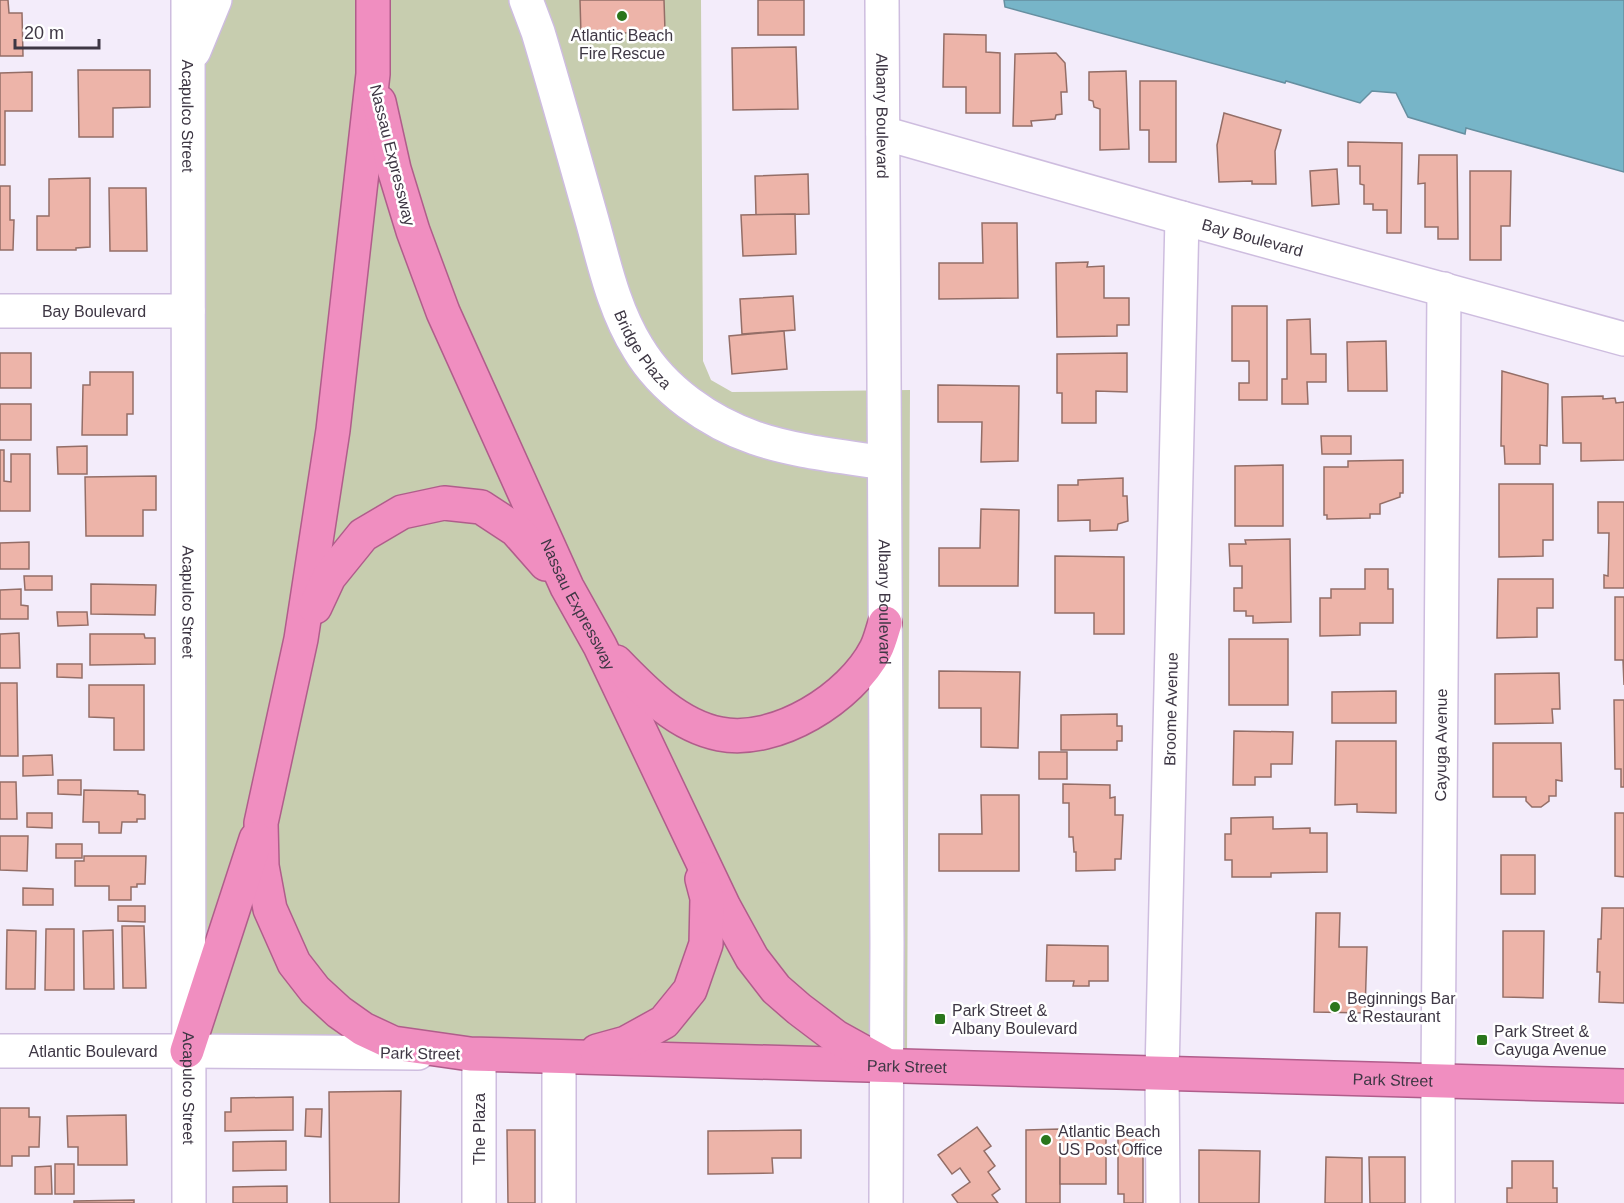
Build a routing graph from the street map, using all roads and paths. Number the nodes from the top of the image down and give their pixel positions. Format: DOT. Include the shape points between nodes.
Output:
graph roads {
  1 [pos="188,0"];
  2 [pos="214,0"];
  3 [pos="526,0"];
  4 [pos="882,0"];
  5 [pos="373,4"];
  6 [pos="188,71"];
  7 [pos="373,74"];
  8 [pos="883,133"];
  9 [pos="1182,218"];
  10 [pos="1444,289"];
  11 [pos="0,311"];
  12 [pos="188,311"];
  13 [pos="1624,339"];
  14 [pos="885,463"];
  15 [pos="567,587"];
  16 [pos="885,623"];
  17 [pos="301,639"];
  18 [pos="600,646"];
  19 [pos="261,823"];
  20 [pos="685,827"];
  21 [pos="187,1050"];
  22 [pos="0,1051"];
  23 [pos="474,1055"];
  24 [pos="559,1058"];
  25 [pos="888,1065"];
  26 [pos="1162,1073"];
  27 [pos="1437,1081"];
  28 [pos="1624,1086"];
  29 [pos="189,1203"];
  30 [pos="479,1203"];
  31 [pos="559,1203"];
  32 [pos="886,1203"];
  33 [pos="1163,1203"];
  34 [pos="1438,1203"];
  1 -- 6 [label="street, Acapulco Street"];
  2 -- 6 [label="street"];
  3 -- 14 [label="street, Bridge Plaza" via="625,326 654,370 702,412 756,438"];
  4 -- 8 [label="street, Albany Boulevard"];
  5 -- 7 [label="highway, Nassau Expressway"];
  6 -- 12 [label="street, Acapulco Street"];
  7 -- 15 [label="highway, Nassau Expressway" via="394,169 416,241 443,312"];
  7 -- 17 [label="highway, Nassau Expressway" via="333,430"];
  8 -- 9 [label="street, Bay Boulevard"];
  8 -- 14 [label="street, Albany Boulevard"];
  9 -- 10 [label="street, Bay Boulevard"];
  9 -- 26 [label="street, Broome Avenue"];
  10 -- 13 [label="street, Bay Boulevard"];
  10 -- 27 [label="street, Cayuga Avenue"];
  11 -- 12 [label="street, Bay Boulevard"];
  12 -- 21 [label="street, Acapulco Street"];
  14 -- 16 [label="street, Albany Boulevard"];
  15 -- 17 [label="highway" via="516,530 481,507 444,503 402,512 363,535 329,577"];
  15 -- 18 [label="highway, Nassau Expressway"];
  16 -- 18 [label="highway" via="876,649 860,673 834,696 792,724 743,736 719,734 673,713 650,696"];
  16 -- 25 [label="street, Albany Boulevard"];
  17 -- 19 [label="highway, Nassau Expressway"];
  18 -- 20 [label="highway, Nassau Expressway"];
  19 -- 21 [label="highway"];
  19 -- 23 [label="highway, Nassau Expressway" via="262,866 270,909 294,963 315,990 363,1029 393,1043"];
  20 -- 24 [label="highway" via="707,898 706,944 690,990 664,1022 626,1043"];
  20 -- 25 [label="highway, Nassau Expressway" via="752,958 776,989 836,1037"];
  21 -- 22 [label="street, Atlantic Boulevard"];
  21 -- 23 [label="street, Park Street"];
  21 -- 29 [label="street, Acapulco Street"];
  23 -- 24 [label="highway, Park Street"];
  23 -- 30 [label="street, The Plaza"];
  24 -- 25 [label="highway, Park Street"];
  24 -- 31 [label="street"];
  25 -- 26 [label="highway, Park Street"];
  25 -- 32 [label="street, Albany Boulevard"];
  26 -- 27 [label="highway, Park Street"];
  26 -- 33 [label="street, Broome Avenue"];
  27 -- 28 [label="highway, Park Street"];
  27 -- 34 [label="street, Cayuga Avenue"];
}
